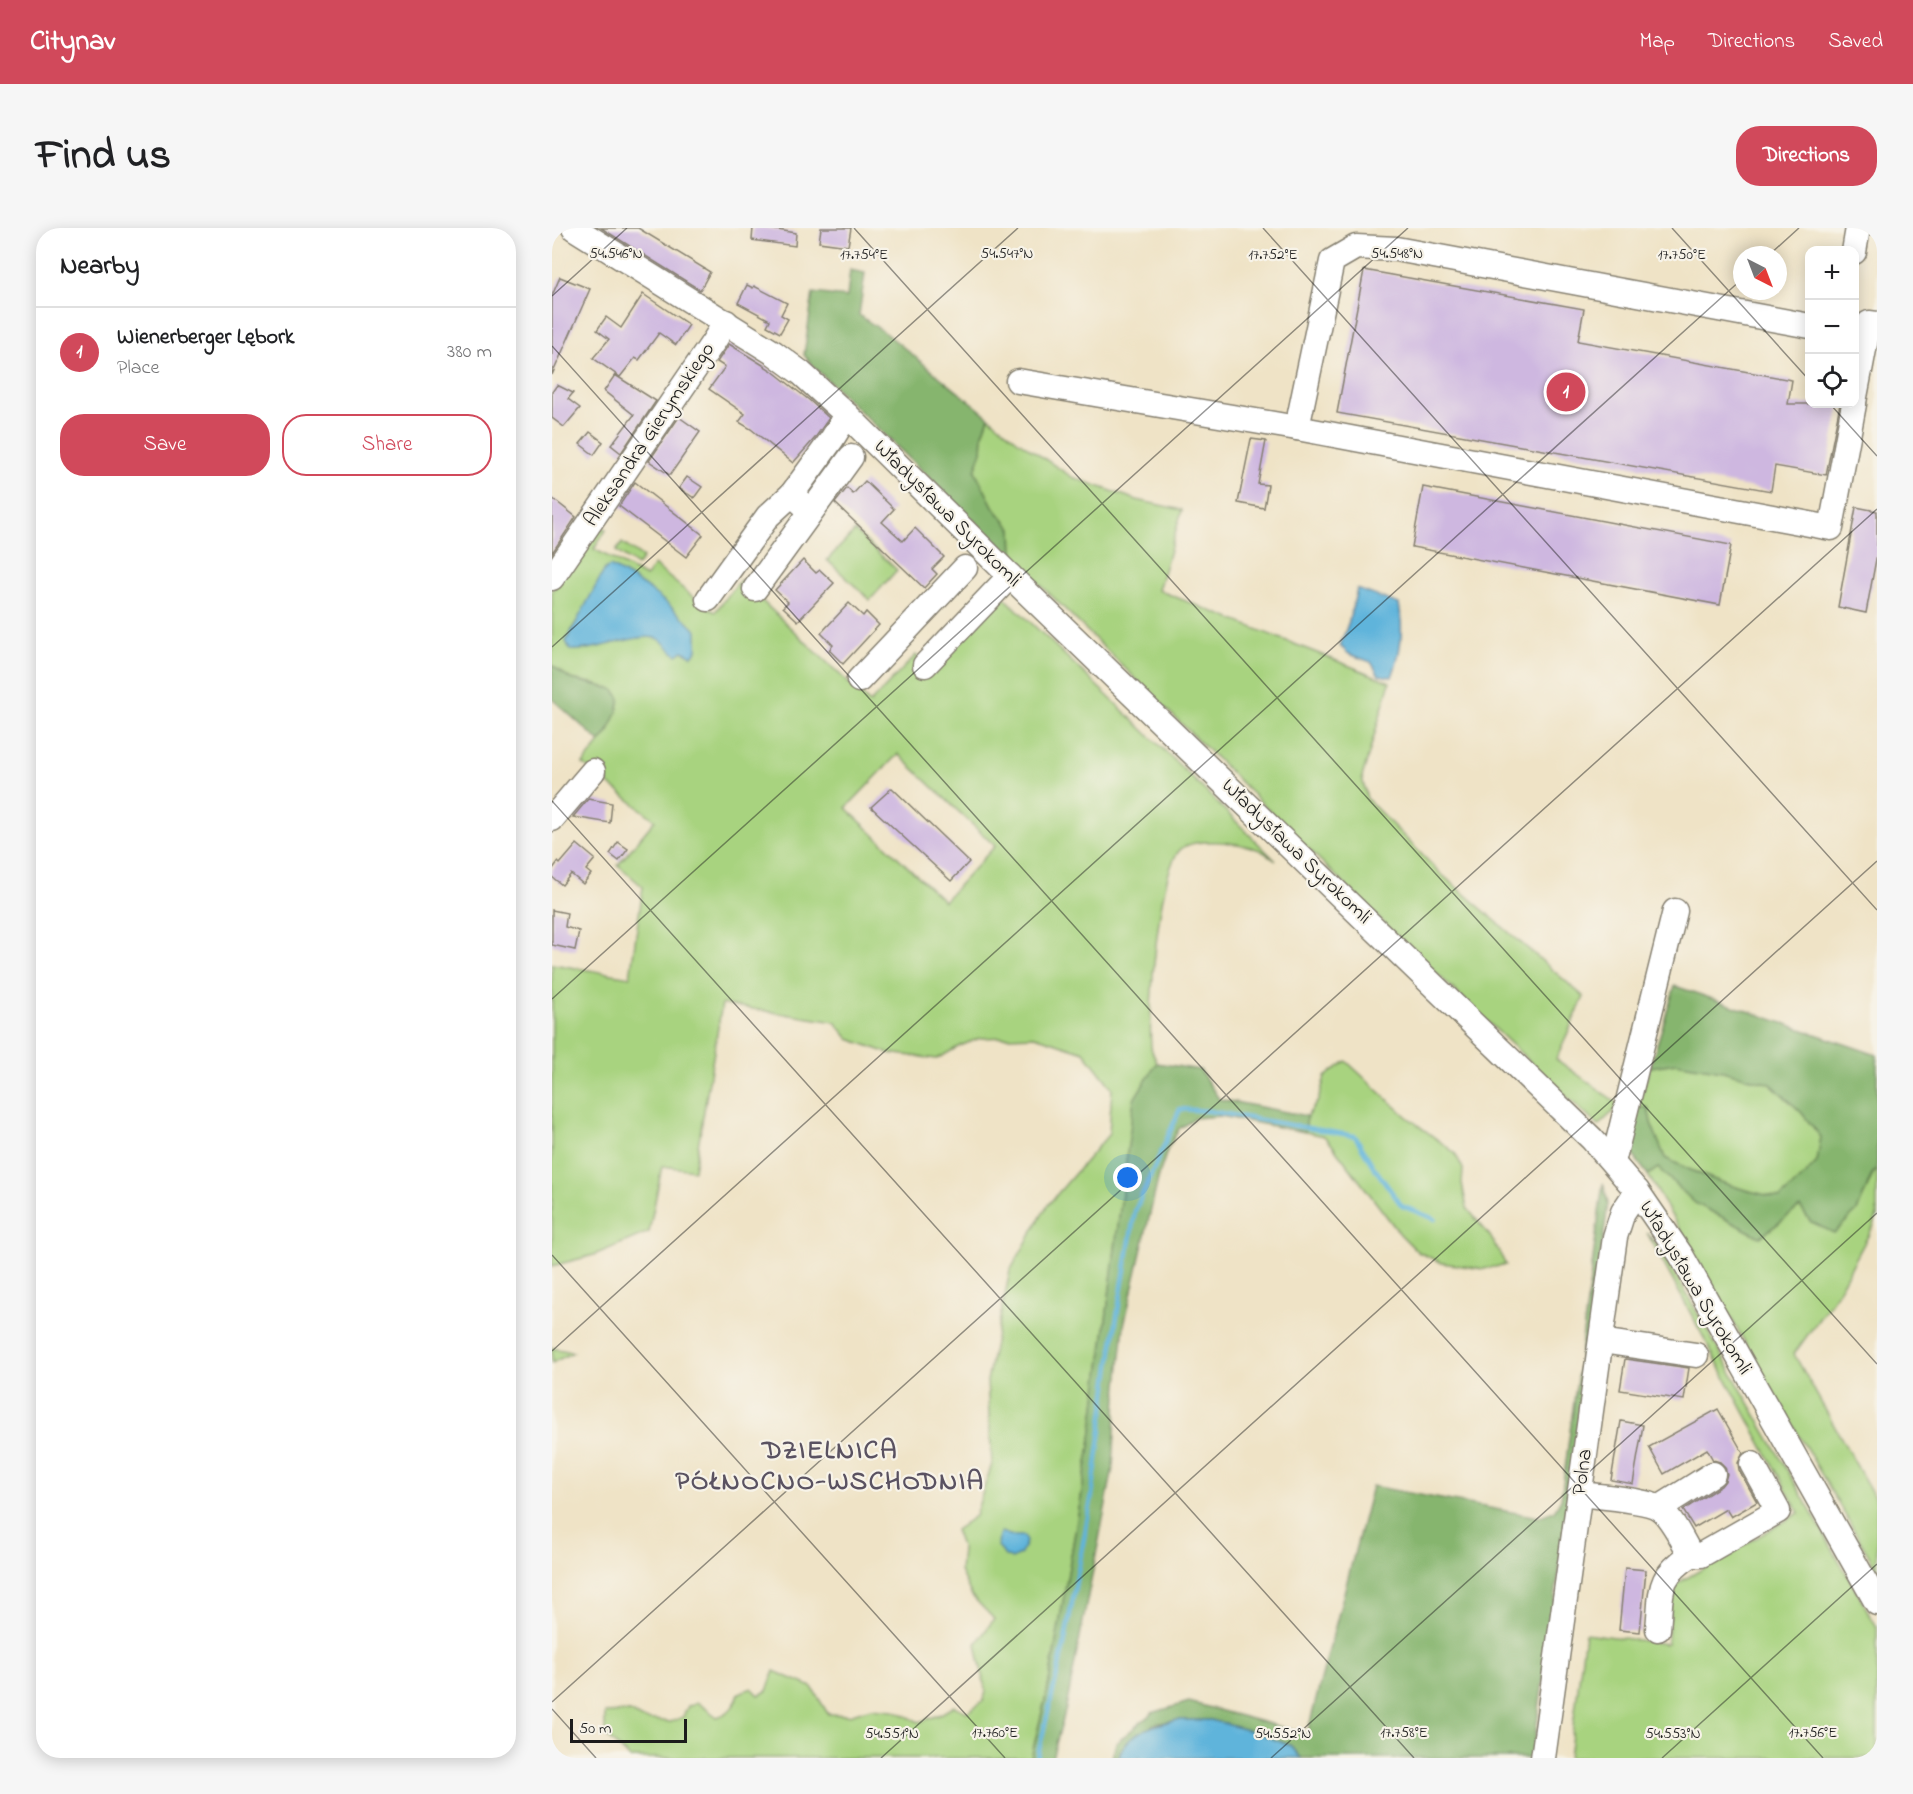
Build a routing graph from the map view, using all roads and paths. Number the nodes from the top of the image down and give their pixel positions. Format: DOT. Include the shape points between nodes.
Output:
graph roads {
  1 [pos="574,228"];
  2 [pos="1858,228"];
  3 [pos="1855,246"];
  4 [pos="726,322"];
  5 [pos="1805,325"];
  6 [pos="1866,332"];
  7 [pos="1859,373"];
  8 [pos="1018,381"];
  9 [pos="1853,408"];
  10 [pos="847,415"];
  11 [pos="1297,428"];
  12 [pos="850,457"];
  13 [pos="792,494"];
  14 [pos="811,512"];
  15 [pos="965,568"];
  16 [pos="1010,576"];
  17 [pos="552,578"];
  18 [pos="755,589"];
  19 [pos="708,599"];
  20 [pos="917,618"];
  21 [pos="945,644"];
  22 [pos="925,665"];
  23 [pos="859,680"];
  24 [pos="593,771"];
  25 [pos="552,819"];
  26 [pos="1675,911"];
  27 [pos="1613,1162"];
  28 [pos="1637,1191"];
  29 [pos="1601,1341"];
  30 [pos="1696,1354"];
  31 [pos="1752,1464"];
  32 [pos="1713,1474"];
  33 [pos="1580,1494"];
  34 [pos="1659,1508"];
  35 [pos="1691,1555"];
  36 [pos="1877,1603"];
  37 [pos="1658,1629"];
  38 [pos="1543,1758"];
  1 -- 4 [label="street, Władysława Syrokomli"];
  2 -- 3 [label="street"];
  4 -- 10 [label="street, Władysława Syrokomli" via="801,373"];
  4 -- 17 [label="street, Aleksandra Gierymskiego"];
  5 -- 11 [label="street" via="1396,249 1356,247 1332,261"];
  6 -- 7 [label="street"];
  8 -- 11 [label="street"];
  9 -- 11 [label="street" via="1831,528"];
  10 -- 13 [label="street"];
  10 -- 16 [label="street, Władysława Syrokomli"];
  12 -- 14 [label="street"];
  13 -- 14 [label="street"];
  13 -- 19 [label="street" via="768,516"];
  14 -- 18 [label="street"];
  15 -- 20 [label="street"];
  16 -- 21 [label="street"];
  16 -- 27 [label="street, Władysława Syrokomli"];
  20 -- 21 [label="street"];
  20 -- 23 [label="street"];
  21 -- 22 [label="street"];
  24 -- 25 [label="street"];
  26 -- 27 [label="street"];
  27 -- 28 [label="street, Władysława Syrokomli"];
  28 -- 29 [label="street, Polna" via="1623,1212 1615,1237"];
  28 -- 36 [label="street, Władysława Syrokomli" via="1681,1255"];
  29 -- 30 [label="street"];
  29 -- 33 [label="street, Polna"];
  31 -- 35 [label="street" via="1778,1510 1701,1555"];
  32 -- 34 [label="street"];
  33 -- 34 [label="street"];
  33 -- 38 [label="street, Polna"];
  34 -- 35 [label="street"];
  35 -- 37 [label="street" via="1667,1574 1662,1585"];
}
